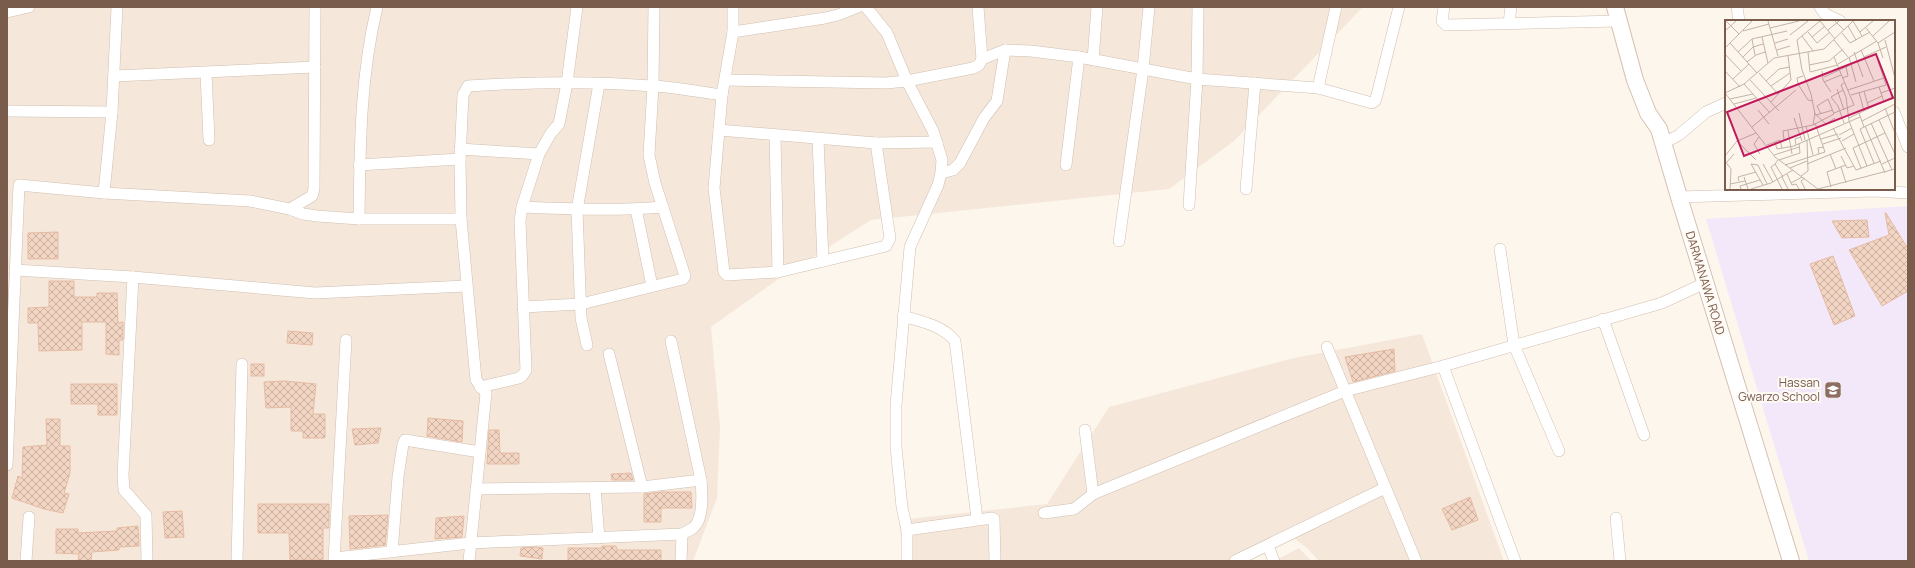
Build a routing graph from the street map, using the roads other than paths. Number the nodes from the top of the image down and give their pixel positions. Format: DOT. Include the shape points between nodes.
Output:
graph roads {
  1 [pos="29,7"];
  2 [pos="117,7"];
  3 [pos="315,7"];
  4 [pos="377,7"];
  5 [pos="577,7"];
  6 [pos="654,7"];
  7 [pos="733,7"];
  8 [pos="858,7"];
  9 [pos="866,7"];
  10 [pos="978,7"];
  11 [pos="1098,7"];
  12 [pos="1149,7"];
  13 [pos="1198,7"];
  14 [pos="1336,7"];
  15 [pos="1399,7"];
  16 [pos="1444,7"];
  17 [pos="1511,7"];
  18 [pos="1737,7"];
  19 [pos="1820,7"];
  20 [pos="7,12"];
  21 [pos="1616,14"];
  22 [pos="1739,20"];
  23 [pos="1838,20"];
  24 [pos="1509,23"];
  25 [pos="734,32"];
  26 [pos="1005,50"];
  27 [pos="1079,57"];
  28 [pos="982,59"];
  29 [pos="1093,60"];
  30 [pos="315,67"];
  31 [pos="1143,69"];
  32 [pos="206,73"];
  33 [pos="114,76"];
  34 [pos="1197,79"];
  35 [pos="725,80"];
  36 [pos="907,81"];
  37 [pos="567,83"];
  38 [pos="1255,83"];
  39 [pos="599,84"];
  40 [pos="653,86"];
  41 [pos="1318,88"];
  42 [pos="722,95"];
  43 [pos="1725,103"];
  44 [pos="7,111"];
  45 [pos="112,112"];
  46 [pos="1895,114"];
  47 [pos="719,130"];
  48 [pos="775,135"];
  49 [pos="1661,136"];
  50 [pos="818,138"];
  51 [pos="209,140"];
  52 [pos="937,142"];
  53 [pos="876,144"];
  54 [pos="1908,147"];
  55 [pos="460,154"];
  56 [pos="539,154"];
  57 [pos="360,165"];
  58 [pos="1066,166"];
  59 [pos="941,173"];
  60 [pos="1246,189"];
  61 [pos="104,193"];
  62 [pos="1908,193"];
  63 [pos="1679,197"];
  64 [pos="1189,205"];
  65 [pos="522,207"];
  66 [pos="663,207"];
  67 [pos="290,209"];
  68 [pos="636,209"];
  69 [pos="577,210"];
  70 [pos="359,219"];
  71 [pos="461,219"];
  72 [pos="1119,241"];
  73 [pos="12,244"];
  74 [pos="1500,249"];
  75 [pos="823,261"];
  76 [pos="15,270"];
  77 [pos="778,272"];
  78 [pos="133,277"];
  79 [pos="1705,283"];
  80 [pos="466,286"];
  81 [pos="652,286"];
  82 [pos="10,304"];
  83 [pos="581,304"];
  84 [pos="523,307"];
  85 [pos="904,316"];
  86 [pos="1603,320"];
  87 [pos="346,340"];
  88 [pos="671,341"];
  89 [pos="587,345"];
  90 [pos="1514,345"];
  91 [pos="1326,347"];
  92 [pos="610,354"];
  93 [pos="242,364"];
  94 [pos="1443,366"];
  95 [pos="483,390"];
  96 [pos="1345,391"];
  97 [pos="8,406"];
  98 [pos="1085,430"];
  99 [pos="1644,435"];
  100 [pos="1559,451"];
  101 [pos="480,452"];
  102 [pos="7,465"];
  103 [pos="701,480"];
  104 [pos="642,487"];
  105 [pos="595,488"];
  106 [pos="1385,488"];
  107 [pos="476,489"];
  108 [pos="1093,494"];
  109 [pos="1044,513"];
  110 [pos="29,517"];
  111 [pos="1616,518"];
  112 [pos="977,520"];
  113 [pos="907,530"];
  114 [pos="682,534"];
  115 [pos="598,538"];
  116 [pos="470,543"];
  117 [pos="1268,546"];
  118 [pos="392,552"];
  119 [pos="335,560"];
  120 [pos="26,561"];
  121 [pos="147,561"];
  122 [pos="237,561"];
  123 [pos="469,561"];
  124 [pos="681,561"];
  125 [pos="907,561"];
  126 [pos="995,561"];
  127 [pos="1236,561"];
  128 [pos="1274,561"];
  129 [pos="1416,561"];
  130 [pos="1515,561"];
  131 [pos="1620,561"];
  132 [pos="1791,561"];
  1 -- 20 [label="street"];
  2 -- 33 [label="street"];
  3 -- 30 [label="street"];
  4 -- 57 [label="street" via="367,56 359,132"];
  5 -- 37 [label="street"];
  6 -- 40 [label="street"];
  7 -- 25 [label="street"];
  8 -- 25 [label="street" via="825,18"];
  9 -- 36 [label="street" via="887,33"];
  10 -- 28 [label="street"];
  11 -- 29 [label="street"];
  12 -- 31 [label="street"];
  13 -- 34 [label="street"];
  14 -- 41 [label="street"];
  15 -- 41 [label="street" via="1375,101 1372,103"];
  16 -- 24 [label="street" via="1443,24"];
  17 -- 24 [label="street"];
  18 -- 22 [label="street"];
  19 -- 23 [label="street" via="1825,14"];
  21 -- 24 [label="street"];
  21 -- 49 [label="street, DARMANAWA ROAD" via="1635,80"];
  25 -- 35 [label="street"];
  26 -- 27 [label="street"];
  26 -- 28 [label="street"];
  26 -- 59 [label="street" via="997,101 984,118 960,163 953,170"];
  27 -- 29 [label="street"];
  27 -- 58 [label="street"];
  28 -- 36 [label="street" via="979,65 973,68"];
  29 -- 31 [label="street"];
  30 -- 32 [label="street"];
  30 -- 67 [label="street" via="314,190 312,196"];
  31 -- 34 [label="street"];
  31 -- 72 [label="street"];
  32 -- 33 [label="street"];
  32 -- 51 [label="street"];
  33 -- 45 [label="street"];
  34 -- 38 [label="street"];
  34 -- 64 [label="street"];
  35 -- 36 [label="street"];
  35 -- 42 [label="street"];
  36 -- 52 [label="street"];
  37 -- 39 [label="street"];
  37 -- 55 [label="street" via="532,82 468,86 463,95"];
  37 -- 56 [label="street" via="559,124"];
  38 -- 41 [label="street"];
  38 -- 60 [label="street"];
  39 -- 40 [label="street"];
  39 -- 69 [label="street"];
  40 -- 42 [label="street"];
  40 -- 66 [label="street" via="650,155"];
  42 -- 47 [label="street"];
  43 -- 49 [label="street" via="1706,112 1679,135"];
  44 -- 45 [label="street"];
  45 -- 61 [label="street"];
  46 -- 54 [label="street"];
  47 -- 48 [label="street"];
  47 -- 77 [label="street" via="714,188 724,272 733,276"];
  48 -- 50 [label="street"];
  48 -- 77 [label="street"];
  49 -- 63 [label="street, DARMANAWA ROAD"];
  50 -- 53 [label="street"];
  50 -- 75 [label="street"];
  52 -- 53 [label="street"];
  52 -- 59 [label="street" via="942,160"];
  53 -- 75 [label="street" via="890,238 886,246"];
  55 -- 56 [label="street"];
  55 -- 57 [label="street"];
  55 -- 71 [label="street"];
  56 -- 65 [label="street"];
  57 -- 70 [label="street"];
  59 -- 85 [label="street" via="910,247"];
  61 -- 67 [label="street" via="250,201"];
  61 -- 73 [label="street" via="19,185"];
  62 -- 63 [label="street"];
  63 -- 79 [label="street, DARMANAWA ROAD"];
  65 -- 69 [label="street"];
  65 -- 84 [label="street" via="520,221"];
  66 -- 68 [label="street"];
  66 -- 81 [label="street" via="685,276 683,279"];
  67 -- 70 [label="street" via="303,214"];
  68 -- 69 [label="street"];
  68 -- 81 [label="street"];
  69 -- 83 [label="street"];
  70 -- 71 [label="street"];
  71 -- 80 [label="street"];
  73 -- 76 [label="street"];
  74 -- 90 [label="street"];
  75 -- 77 [label="street"];
  76 -- 78 [label="street"];
  76 -- 82 [label="street"];
  78 -- 80 [label="street" via="315,292"];
  78 -- 121 [label="street" via="123,475 124,490 146,515"];
  79 -- 86 [label="street" via="1662,302"];
  79 -- 132 [label="street, DARMANAWA ROAD"];
  80 -- 95 [label="street" via="476,380"];
  81 -- 83 [label="street"];
  82 -- 97 [label="street"];
  83 -- 84 [label="street"];
  83 -- 89 [label="street" via="581,318"];
  84 -- 95 [label="street" via="526,370 524,375"];
  85 -- 112 [label="street" via="940,328 950,334 955,341"];
  85 -- 113 [label="street" via="896,433 902,507"];
  86 -- 90 [label="street"];
  86 -- 99 [label="street"];
  87 -- 119 [label="street"];
  88 -- 103 [label="street"];
  90 -- 94 [label="street"];
  90 -- 100 [label="street"];
  91 -- 96 [label="street"];
  92 -- 104 [label="street"];
  93 -- 122 [label="street"];
  94 -- 96 [label="street"];
  94 -- 130 [label="street"];
  95 -- 101 [label="street" via="484,411"];
  96 -- 106 [label="street"];
  96 -- 108 [label="street"];
  97 -- 102 [label="street"];
  98 -- 108 [label="street"];
  101 -- 107 [label="street"];
  101 -- 118 [label="street" via="405,440 398,477"];
  103 -- 104 [label="street"];
  103 -- 114 [label="street" via="700,515 695,527"];
  104 -- 105 [label="street"];
  105 -- 107 [label="street"];
  105 -- 115 [label="street"];
  106 -- 117 [label="street"];
  106 -- 129 [label="street"];
  107 -- 116 [label="street"];
  108 -- 109 [label="street" via="1074,509"];
  110 -- 120 [label="street"];
  111 -- 131 [label="street"];
  112 -- 113 [label="street"];
  112 -- 126 [label="street" via="994,518"];
  113 -- 125 [label="street"];
  114 -- 115 [label="street"];
  114 -- 124 [label="street"];
  115 -- 116 [label="street"];
  116 -- 118 [label="street"];
  116 -- 123 [label="street"];
  117 -- 127 [label="street"];
  117 -- 128 [label="street"];
  118 -- 119 [label="street"];
}
